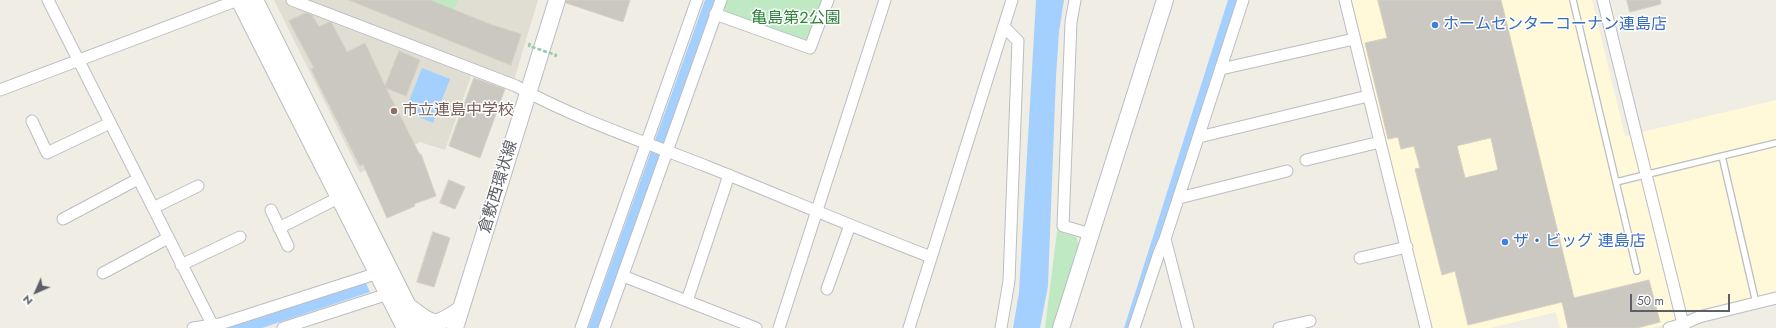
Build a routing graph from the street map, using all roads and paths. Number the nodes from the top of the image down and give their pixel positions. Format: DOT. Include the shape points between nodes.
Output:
graph roads {
  1 [pos="48,0"];
  2 [pos="238,0"];
  3 [pos="255,0"];
  4 [pos="292,0"];
  5 [pos="557,0"];
  6 [pos="697,0"];
  7 [pos="721,0"];
  8 [pos="828,0"];
  9 [pos="885,0"];
  10 [pos="1012,0"];
  11 [pos="1075,0"];
  12 [pos="1165,0"];
  13 [pos="1243,0"];
  14 [pos="1345,0"];
  15 [pos="1573,0"];
  16 [pos="1603,0"];
  17 [pos="715,14"];
  18 [pos="1004,27"];
  19 [pos="1354,39"];
  20 [pos="530,43"];
  21 [pos="555,57"];
  22 [pos="79,60"];
  23 [pos="1221,69"];
  24 [pos="0,90"];
  25 [pos="528,93"];
  26 [pos="1368,96"];
  27 [pos="32,121"];
  28 [pos="110,123"];
  29 [pos="1199,137"];
  30 [pos="1380,142"];
  31 [pos="1776,143"];
  32 [pos="650,145"];
  33 [pos="666,150"];
  34 [pos="1722,156"];
  35 [pos="1306,160"];
  36 [pos="1287,171"];
  37 [pos="729,175"];
  38 [pos="1645,175"];
  39 [pos="138,179"];
  40 [pos="1616,182"];
  41 [pos="198,186"];
  42 [pos="340,197"];
  43 [pos="1179,198"];
  44 [pos="153,208"];
  45 [pos="271,210"];
  46 [pos="818,211"];
  47 [pos="63,219"];
  48 [pos="850,225"];
  49 [pos="279,228"];
  50 [pos="1091,234"];
  51 [pos="240,237"];
  52 [pos="168,238"];
  53 [pos="1165,239"];
  54 [pos="288,246"];
  55 [pos="1406,247"];
  56 [pos="931,257"];
  57 [pos="1360,258"];
  58 [pos="181,265"];
  59 [pos="1637,271"];
  60 [pos="103,273"];
  61 [pos="378,273"];
  62 [pos="623,276"];
  63 [pos="827,289"];
  64 [pos="388,294"];
  65 [pos="1776,298"];
  66 [pos="687,301"];
  67 [pos="1756,303"];
  68 [pos="408,306"];
  69 [pos="462,310"];
  70 [pos="1310,321"];
  71 [pos="1684,326"];
  72 [pos="213,327"];
  73 [pos="193,328"];
  74 [pos="283,328"];
  75 [pos="405,328"];
  76 [pos="419,328"];
  77 [pos="455,328"];
  78 [pos="581,328"];
  79 [pos="604,328"];
  80 [pos="756,328"];
  81 [pos="779,328"];
  82 [pos="909,328"];
  83 [pos="1001,328"];
  84 [pos="1061,328"];
  85 [pos="1134,328"];
  86 [pos="1188,328"];
  87 [pos="1280,328"];
  88 [pos="1426,328"];
  89 [pos="1669,328"];
  1 -- 22 [label="street"];
  2 -- 22 [label="street"];
  2 -- 42 [label="street"];
  3 -- 68 [label="street"];
  4 -- 25 [label="street" via="516,86"];
  5 -- 25 [label="street, 倉敷西環状線"];
  6 -- 32 [label="street"];
  7 -- 17 [label="street"];
  8 -- 17 [label="street" via="810,48"];
  9 -- 46 [label="street"];
  10 -- 18 [label="street"];
  11 -- 50 [label="street" via="1071,22 1063,226"];
  12 -- 50 [label="street"];
  13 -- 23 [label="street"];
  14 -- 19 [label="street"];
  15 -- 40 [label="lane"];
  16 -- 38 [label="street"];
  17 -- 33 [label="street"];
  18 -- 56 [label="street"];
  18 -- 83 [label="street" via="1018,42 1009,281"];
  19 -- 23 [label="street"];
  19 -- 26 [label="street"];
  20 -- 21 [label="path, bridge" via="529,46 556,55"];
  22 -- 24 [label="street"];
  22 -- 28 [label="street"];
  23 -- 29 [label="street"];
  25 -- 32 [label="street"];
  25 -- 69 [label="street, 倉敷西環状線"];
  26 -- 29 [label="street"];
  26 -- 30 [label="street"];
  27 -- 28 [label="street" via="47,153"];
  28 -- 39 [label="street"];
  29 -- 43 [label="street"];
  30 -- 35 [label="street"];
  30 -- 55 [label="street"];
  31 -- 34 [label="lane"];
  32 -- 33 [label="street"];
  32 -- 78 [label="street"];
  33 -- 37 [label="street"];
  33 -- 62 [label="street"];
  34 -- 38 [label="lane"];
  34 -- 67 [label="lane"];
  36 -- 43 [label="street"];
  37 -- 46 [label="street"];
  37 -- 66 [label="street"];
  38 -- 40 [label="lane"];
  38 -- 71 [label="street"];
  39 -- 44 [label="street"];
  39 -- 47 [label="street"];
  40 -- 59 [label="lane"];
  41 -- 44 [label="street"];
  42 -- 49 [label="street"];
  42 -- 61 [label="street"];
  43 -- 53 [label="street"];
  44 -- 52 [label="street"];
  45 -- 49 [label="street"];
  46 -- 48 [label="street"];
  46 -- 81 [label="street"];
  48 -- 56 [label="street"];
  48 -- 63 [label="street"];
  49 -- 54 [label="street"];
  50 -- 84 [label="street"];
  51 -- 58 [label="street"];
  52 -- 58 [label="street"];
  52 -- 60 [label="street"];
  53 -- 85 [label="street"];
  53 -- 86 [label="street"];
  55 -- 57 [label="street"];
  55 -- 88 [label="street"];
  56 -- 82 [label="street"];
  58 -- 72 [label="street"];
  61 -- 64 [label="street"];
  61 -- 72 [label="street"];
  62 -- 66 [label="street"];
  62 -- 79 [label="street"];
  64 -- 74 [label="street"];
  64 -- 75 [label="street"];
  65 -- 67 [label="street"];
  66 -- 80 [label="street"];
  67 -- 71 [label="street" via="1699,317"];
  68 -- 69 [label="street" via="428,322 446,320"];
  68 -- 76 [label="street"];
  69 -- 77 [label="street, 倉敷西環状線"];
  70 -- 87 [label="street"];
  71 -- 89 [label="street"];
  72 -- 73 [label="street"];
}
